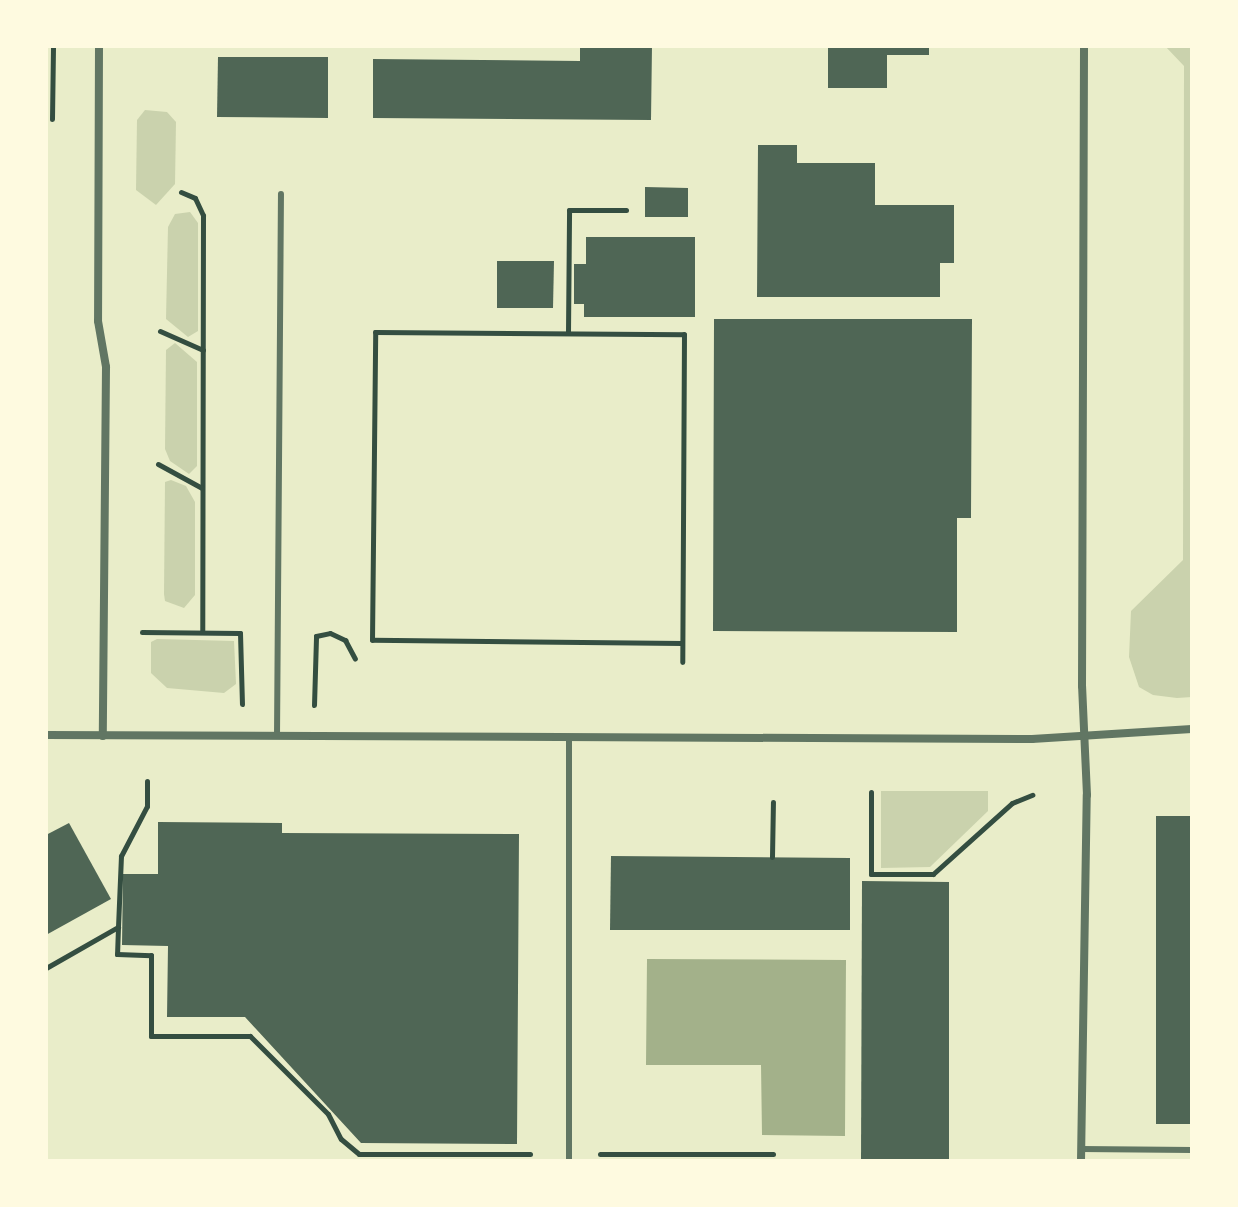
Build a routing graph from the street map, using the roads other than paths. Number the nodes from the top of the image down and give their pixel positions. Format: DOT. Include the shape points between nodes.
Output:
graph roads {
  1 [pos="99,46"];
  2 [pos="1084,46"];
  3 [pos="281,194"];
  4 [pos="1192,729"];
  5 [pos="46,735"];
  6 [pos="1084,735"];
  7 [pos="103,736"];
  8 [pos="277,736"];
  9 [pos="569,737"];
  10 [pos="1081,1149"];
  11 [pos="1192,1150"];
  12 [pos="569,1161"];
  13 [pos="1081,1161"];
  1 -- 7 [label="street" via="98,321 106,367"];
  2 -- 6 [label="street"];
  3 -- 8 [label="lane"];
  4 -- 6 [label="street"];
  5 -- 7 [label="street"];
  6 -- 9 [label="street"];
  6 -- 10 [label="street"];
  7 -- 8 [label="street"];
  8 -- 9 [label="street"];
  9 -- 12 [label="lane"];
  10 -- 11 [label="lane"];
  10 -- 13 [label="street"];
}
